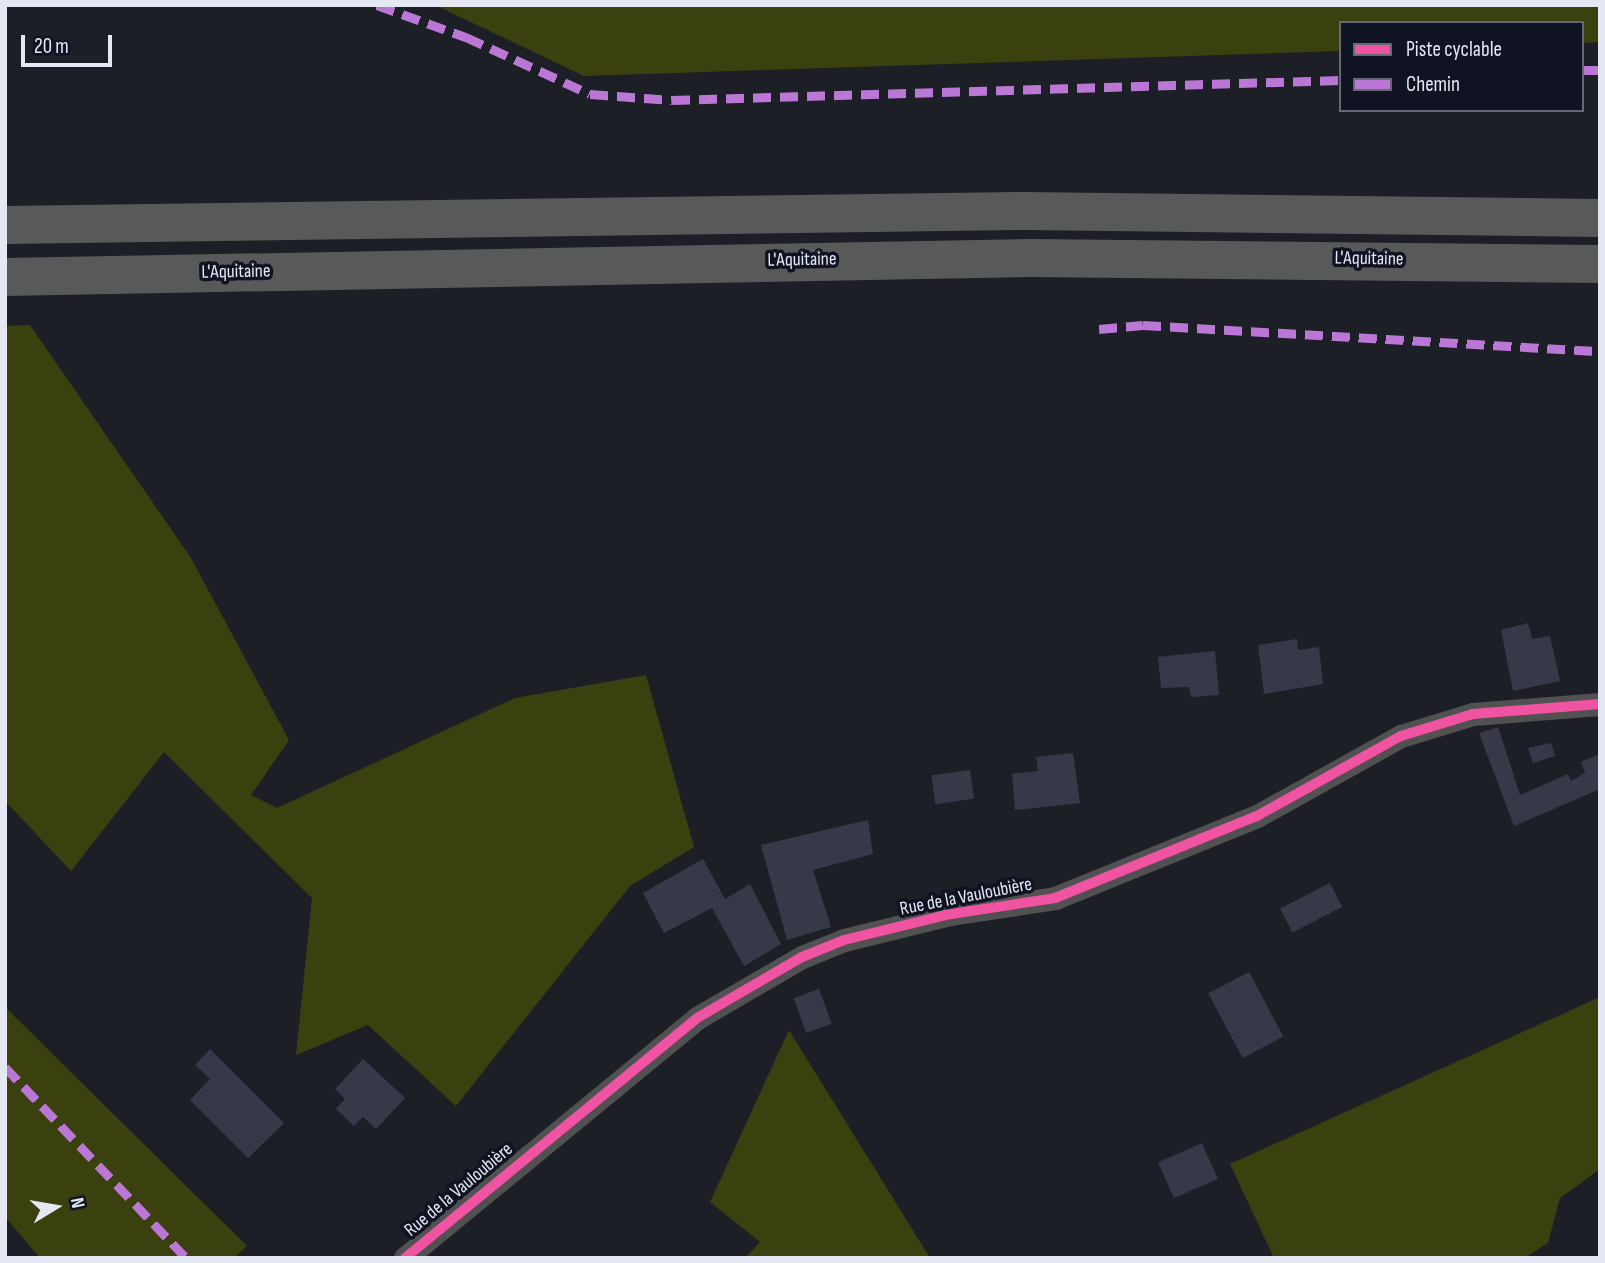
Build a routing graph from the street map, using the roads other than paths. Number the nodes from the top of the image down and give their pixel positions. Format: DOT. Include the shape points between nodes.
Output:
graph roads {
  1 [pos="1600,218"];
  2 [pos="5,225"];
  3 [pos="1600,264"];
  4 [pos="5,277"];
  5 [pos="1600,704"];
  6 [pos="405,1258"];
  1 -- 2 [label="highway" via="1026,211"];
  3 -- 4 [label="highway, L'Aquitaine" via="1003,258"];
  5 -- 6 [label="street, Rue de la Vauloubière" via="1474,714 1401,736 1257,816 1055,898 925,921 802,957 697,1018"];
}
